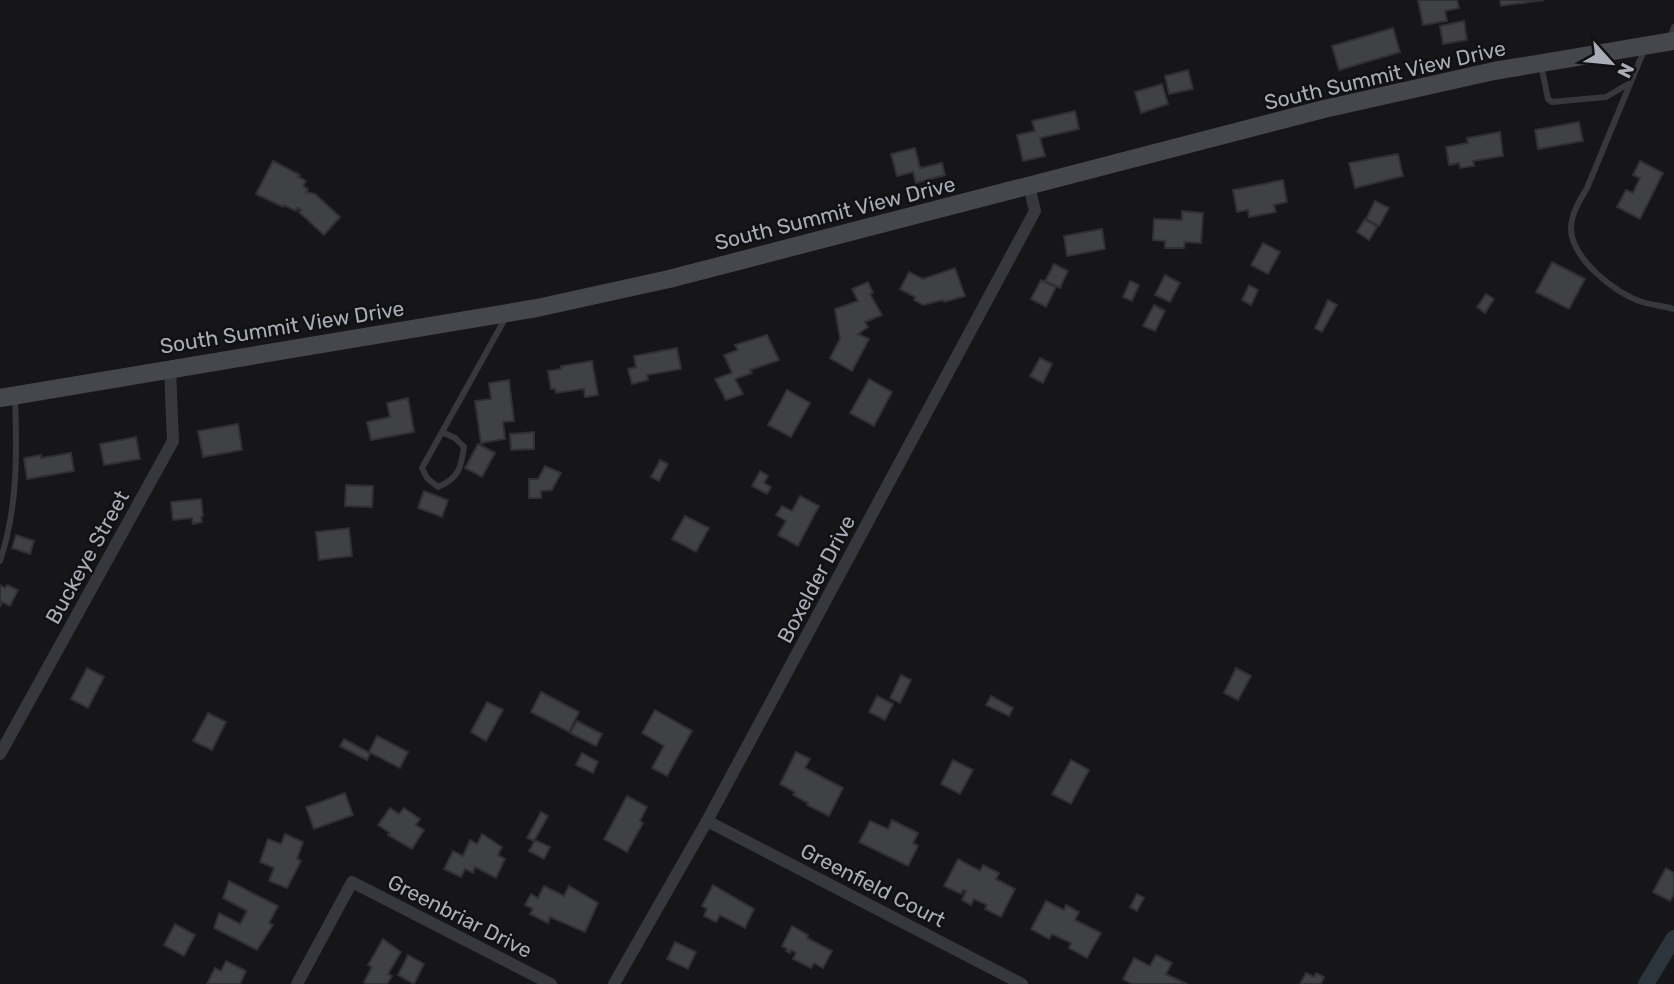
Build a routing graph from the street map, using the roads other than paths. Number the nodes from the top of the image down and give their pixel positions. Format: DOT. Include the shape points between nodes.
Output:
graph roads {
  1 [pos="1672,37"];
  2 [pos="1646,47"];
  3 [pos="1541,64"];
  4 [pos="1632,82"];
  5 [pos="1030,186"];
  6 [pos="1674,309"];
  7 [pos="508,313"];
  8 [pos="170,369"];
  9 [pos="7,397"];
  10 [pos="442,432"];
  11 [pos="0,561"];
  12 [pos="0,754"];
  13 [pos="707,821"];
  14 [pos="297,984"];
  15 [pos="551,984"];
  16 [pos="614,984"];
  17 [pos="1021,984"];
  1 -- 2 [label="street, South Summit View Drive"];
  2 -- 3 [label="street, South Summit View Drive"];
  2 -- 4 [label="lane"];
  3 -- 4 [label="lane" via="1552,102 1606,97"];
  3 -- 5 [label="street, South Summit View Drive" via="1324,109"];
  4 -- 6 [label="lane" via="1575,208 1571,229 1584,261 1608,282 1640,301"];
  5 -- 7 [label="street, South Summit View Drive" via="669,279"];
  5 -- 13 [label="street, Boxelder Drive" via="1035,211"];
  7 -- 8 [label="street, South Summit View Drive"];
  7 -- 10 [label="lane"];
  8 -- 9 [label="street, South Summit View Drive"];
  8 -- 12 [label="street, Buckeye Street" via="173,441"];
  9 -- 11 [label="lane" via="17,449 15,500"];
  10 -- 10 [label="lane" via="422,468 438,487 452,481 458,472 464,447"];
  13 -- 16 [label="street, Boxelder Drive"];
  13 -- 17 [label="street, Greenfield Court"];
  14 -- 15 [label="street, Greenbriar Drive" via="352,882"];
}
